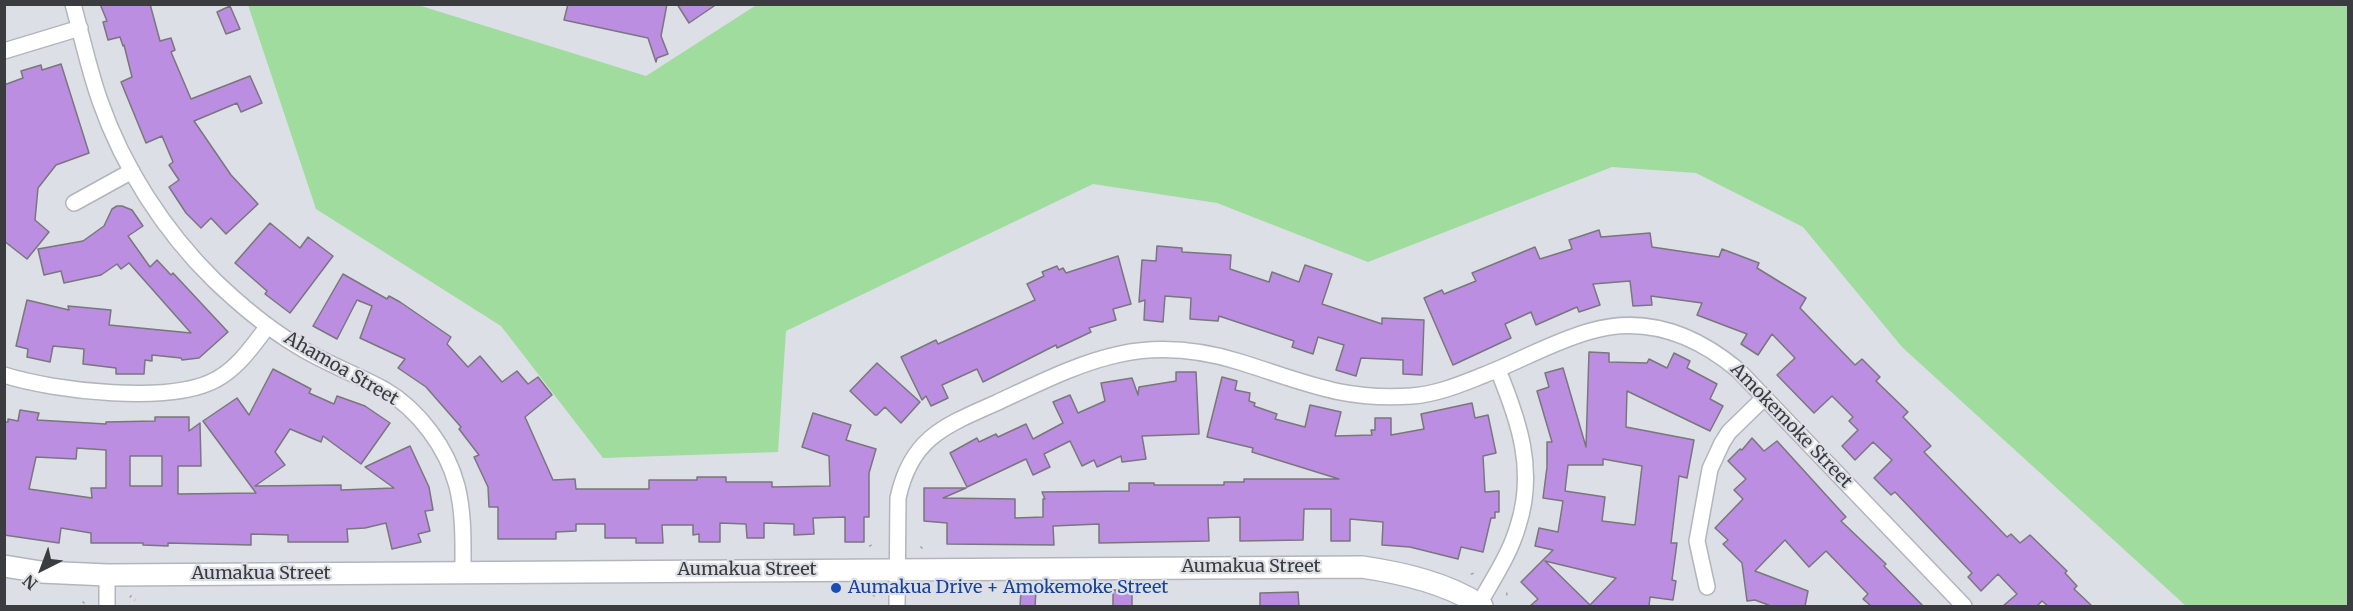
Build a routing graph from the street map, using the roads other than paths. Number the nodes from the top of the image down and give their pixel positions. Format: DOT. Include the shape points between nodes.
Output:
graph roads {
  1 [pos="74,4"];
  2 [pos="80,28"];
  3 [pos="4,51"];
  4 [pos="132,171"];
  5 [pos="74,203"];
  6 [pos="268,326"];
  7 [pos="1498,370"];
  8 [pos="4,375"];
  9 [pos="1765,397"];
  10 [pos="4,566"];
  11 [pos="897,569"];
  12 [pos="463,572"];
  13 [pos="107,575"];
  14 [pos="1707,587"];
  15 [pos="1480,605"];
  16 [pos="107,606"];
  17 [pos="897,606"];
  18 [pos="1964,606"];
  1 -- 2 [label="street, Ahamoa Street"];
  2 -- 3 [label="street"];
  2 -- 4 [label="street, Ahamoa Street" via="100,101"];
  4 -- 5 [label="street"];
  4 -- 6 [label="street, Ahamoa Street" via="180,242 213,279"];
  6 -- 8 [label="street" via="234,367 220,378 192,389 80,391"];
  6 -- 12 [label="street, Ahamoa Street" via="327,363 387,391 423,422 443,452 457,485"];
  7 -- 9 [label="street, Amokemoke Street" via="1593,330 1653,328 1695,340 1718,353"];
  7 -- 11 [label="street, Amokemoke Street" via="1441,391 1366,397 1315,387 1239,361 1190,351 1136,350 1078,365 960,419 926,442 914,456 901,484"];
  7 -- 15 [label="street" via="1522,435 1525,484 1518,526"];
  9 -- 14 [label="street" via="1729,432 1708,475 1697,541"];
  9 -- 18 [label="street, Amokemoke Street"];
  10 -- 13 [label="street, Aumakua Street"];
  11 -- 12 [label="street, Aumakua Street"];
  11 -- 15 [label="street, Aumakua Street" via="1362,567 1419,579"];
  11 -- 17 [label="street, Amokemoke Street"];
  12 -- 13 [label="street, Aumakua Street"];
  13 -- 16 [label="street"];
}
